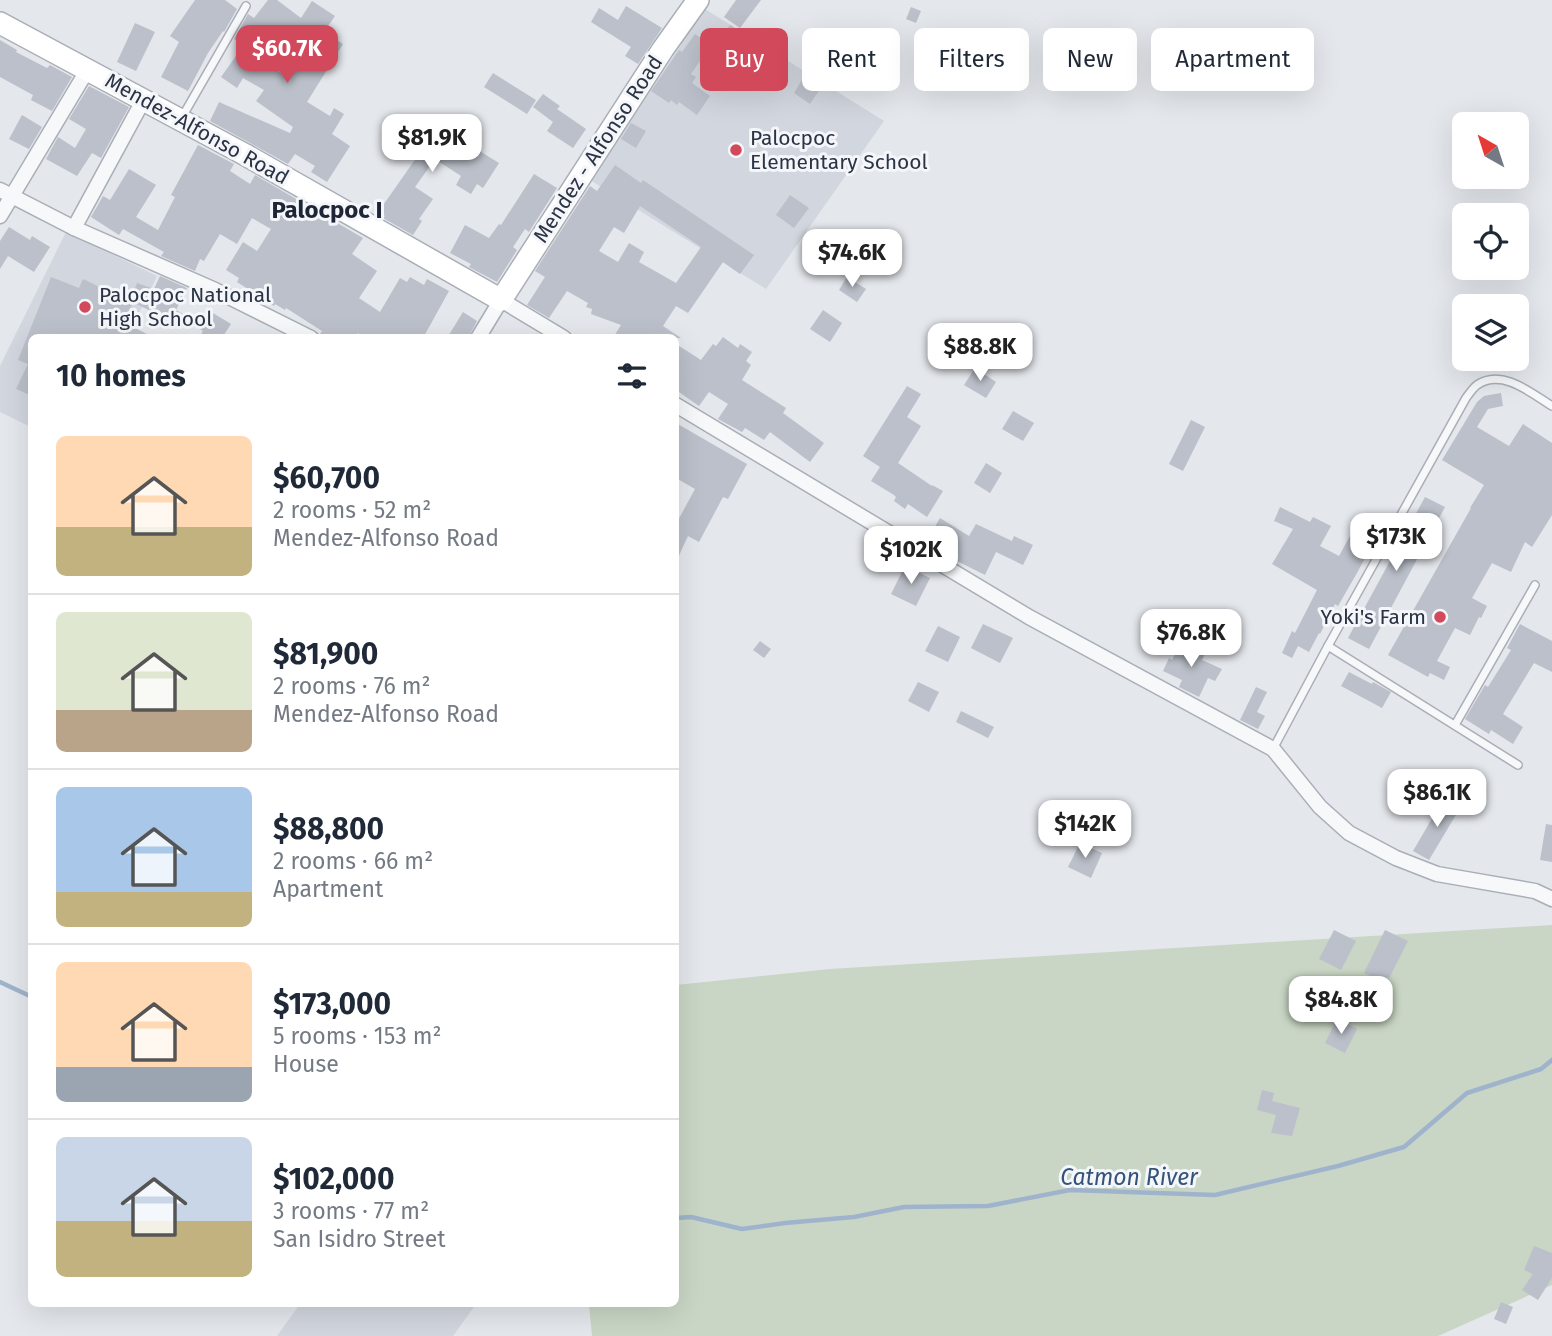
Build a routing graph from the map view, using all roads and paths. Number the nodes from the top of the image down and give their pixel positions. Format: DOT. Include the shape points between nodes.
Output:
graph roads {
  1 [pos="698,0"];
  2 [pos="246,6"];
  3 [pos="0,23"];
  4 [pos="88,69"];
  5 [pos="144,99"];
  6 [pos="181,119"];
  7 [pos="6,193"];
  8 [pos="0,216"];
  9 [pos="74,228"];
  10 [pos="501,300"];
  11 [pos="303,334"];
  12 [pos="480,334"];
  13 [pos="557,334"];
  14 [pos="1552,406"];
  15 [pos="679,407"];
  16 [pos="1535,585"];
  17 [pos="1328,646"];
  18 [pos="1455,725"];
  19 [pos="1273,749"];
  20 [pos="1518,765"];
  21 [pos="1552,900"];
  1 -- 10 [label="main road, Mendez - Alfonso Road"];
  2 -- 6 [label="lane"];
  3 -- 4 [label="main road, Mendez-Alfonso Road"];
  4 -- 5 [label="main road, Mendez-Alfonso Road"];
  4 -- 7 [label="street"];
  5 -- 6 [label="main road, Mendez-Alfonso Road"];
  5 -- 9 [label="street"];
  6 -- 10 [label="main road, Mendez-Alfonso Road"];
  7 -- 8 [label="street"];
  7 -- 9 [label="street"];
  9 -- 11 [label="street"];
  10 -- 12 [label="street"];
  10 -- 13 [label="street"];
  14 -- 17 [label="lane" via="1511,382 1494,378 1477,385"];
  15 -- 19 [label="street" via="1029,617"];
  16 -- 18 [label="lane"];
  17 -- 18 [label="lane"];
  17 -- 19 [label="lane"];
  18 -- 20 [label="lane"];
  19 -- 21 [label="street" via="1320,807 1349,833 1437,874 1535,891"];
}
